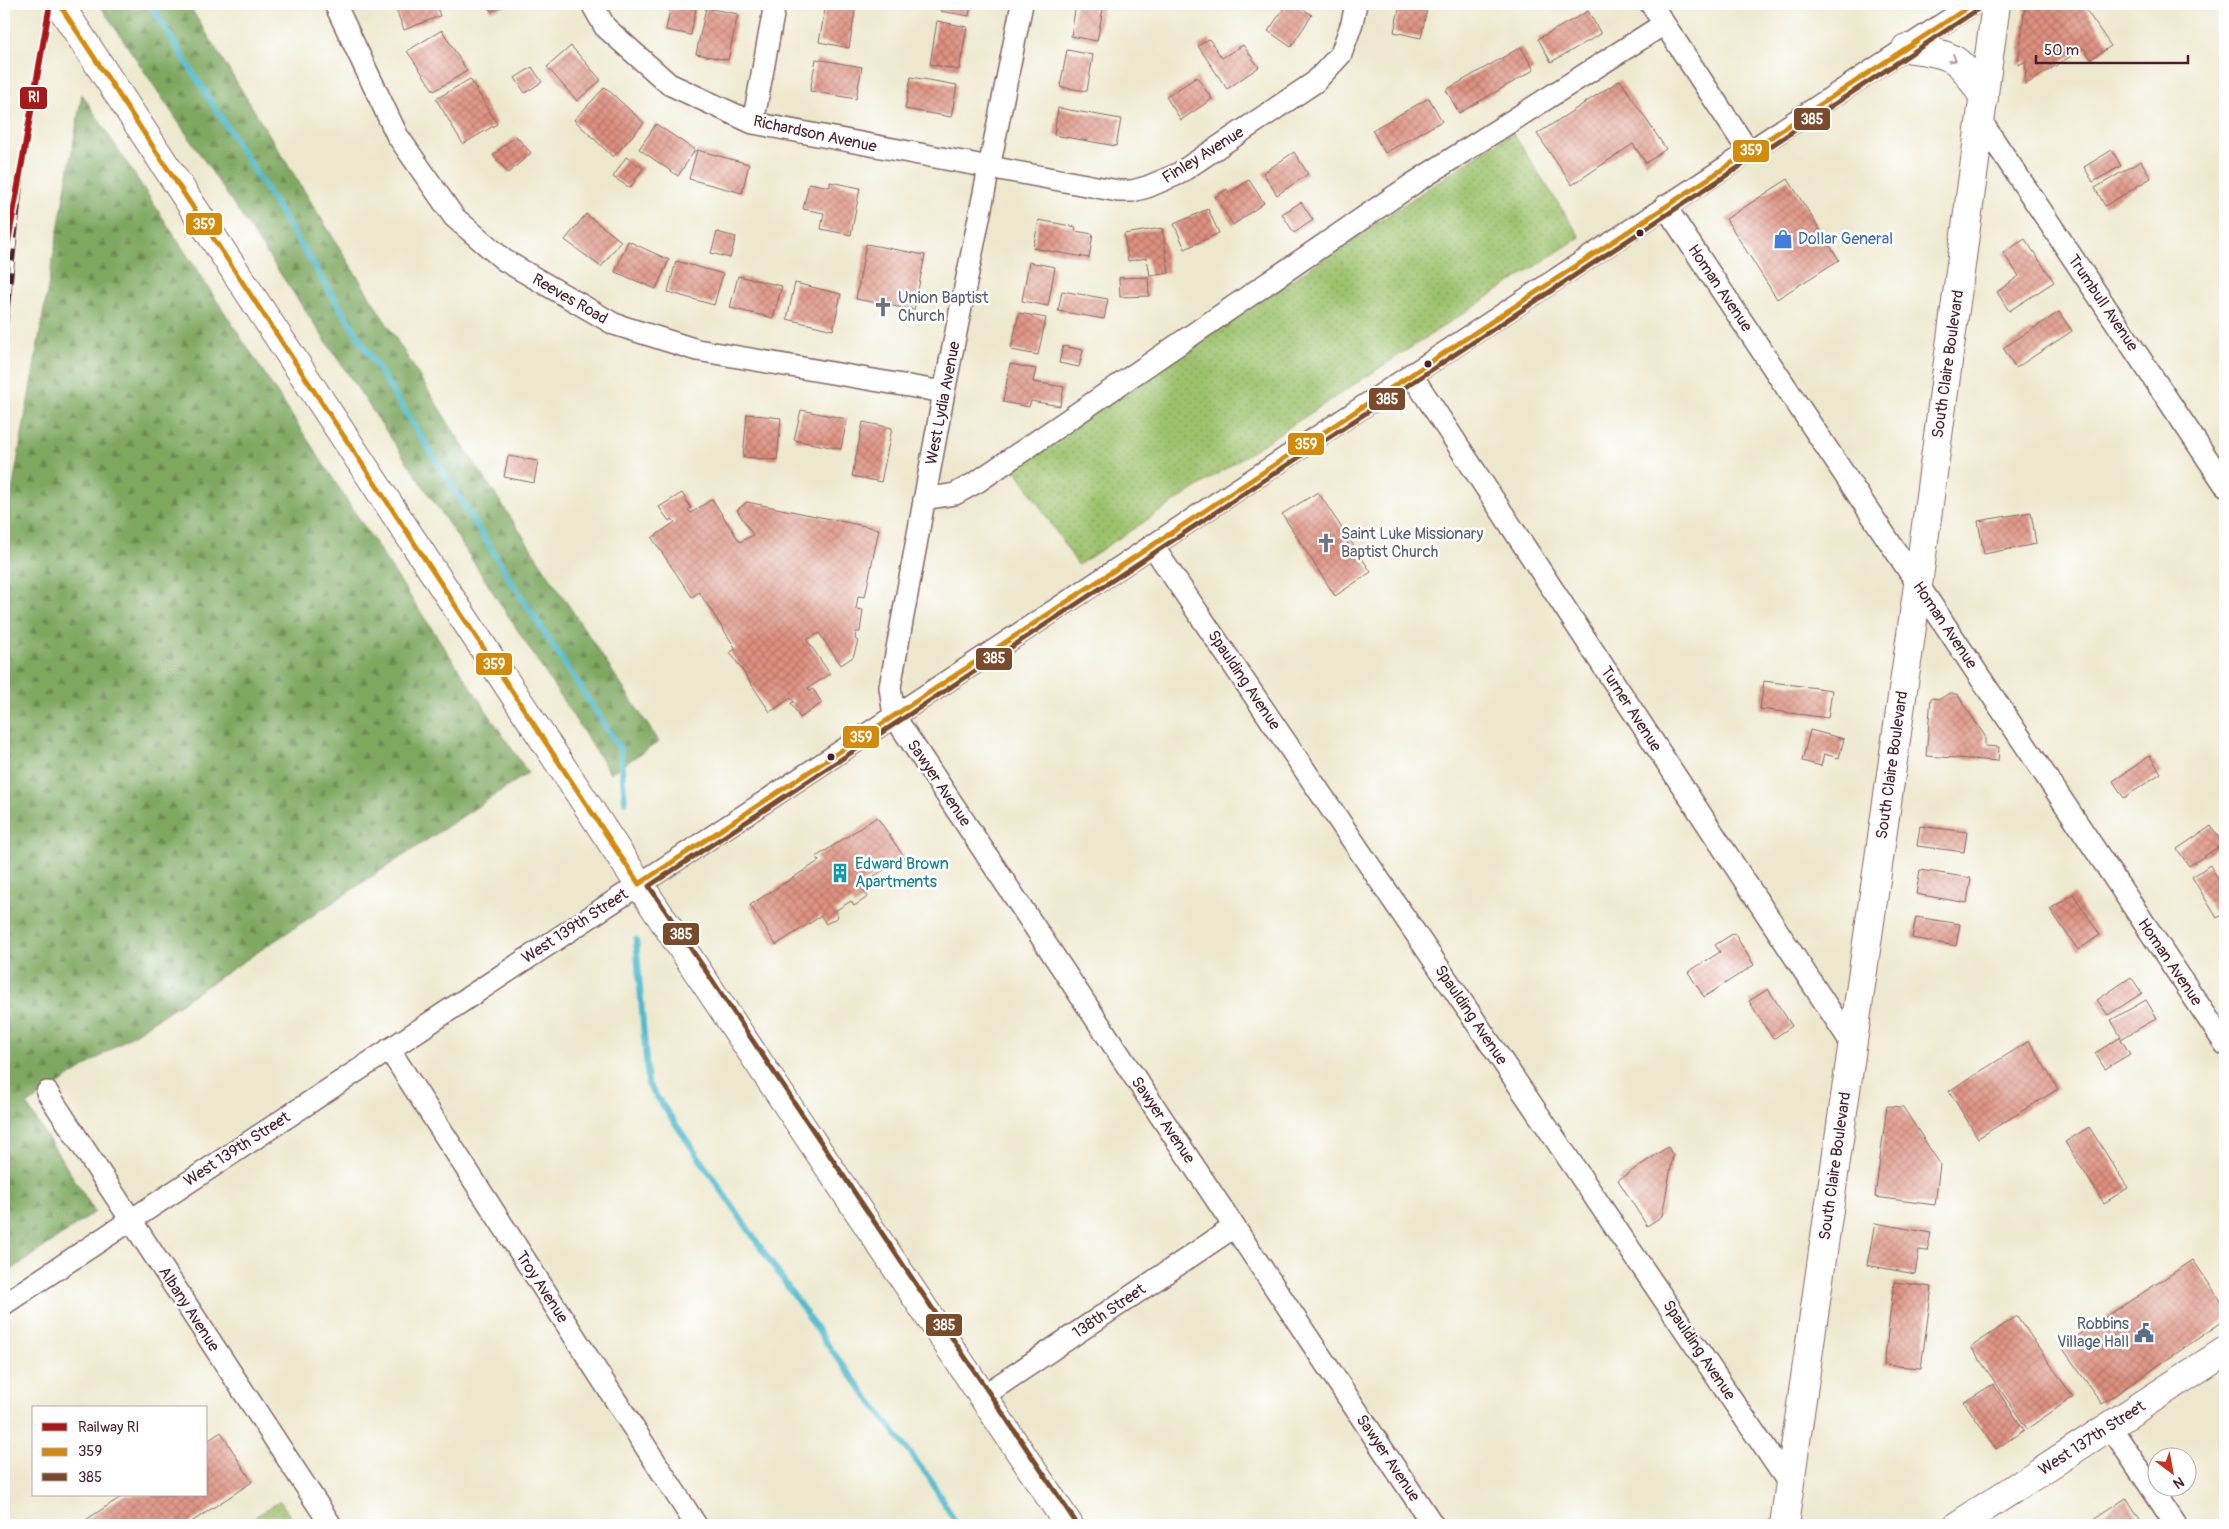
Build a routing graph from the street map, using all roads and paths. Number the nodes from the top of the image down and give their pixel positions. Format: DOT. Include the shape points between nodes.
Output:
graph roads {
  1 [pos="59,4"];
  2 [pos="335,4"];
  3 [pos="592,4"];
  4 [pos="775,4"];
  5 [pos="1022,4"];
  6 [pos="1356,4"];
  7 [pos="1651,4"];
  8 [pos="1974,4"];
  9 [pos="1996,4"];
  10 [pos="1664,24"];
  11 [pos="1906,48"];
  12 [pos="1983,109"];
  13 [pos="753,123"];
  14 [pos="1749,152"];
  15 [pos="990,168"];
  16 [pos="1665,206"];
  17 [pos="1411,374"];
  18 [pos="944,392"];
  19 [pos="2225,485"];
  20 [pos="924,499"];
  21 [pos="1152,545"];
  22 [pos="1918,585"];
  23 [pos="894,716"];
  24 [pos="639,884"];
  25 [pos="1852,1044"];
  26 [pos="2225,1044"];
  27 [pos="389,1049"];
  28 [pos="47,1092"];
  29 [pos="130,1220"];
  30 [pos="1234,1227"];
  31 [pos="4,1304"];
  32 [pos="2225,1351"];
  33 [pos="983,1396"];
  34 [pos="2110,1426"];
  35 [pos="1790,1485"];
  36 [pos="331,1525"];
  37 [pos="696,1525"];
  38 [pos="1069,1525"];
  39 [pos="1433,1525"];
  40 [pos="1784,1525"];
  41 [pos="1958,1525"];
  42 [pos="2176,1525"];
  1 -- 24 [label="main road"];
  2 -- 18 [label="street, Reeves Road" via="397,135 454,217 504,260 614,324 697,350"];
  3 -- 13 [label="street, Richardson Avenue" via="605,27 669,84"];
  4 -- 13 [label="street"];
  5 -- 15 [label="street, West Lydia Avenue"];
  6 -- 15 [label="street, Finley Avenue" via="1341,54 1315,82 1163,181 1132,191 1118,191"];
  7 -- 10 [label="street"];
  8 -- 11 [label="street, West 139th Street"];
  9 -- 12 [label="main road, South Claire Boulevard"];
  10 -- 14 [label="street"];
  10 -- 20 [label="street" via="1414,183 977,482 955,494"];
  11 -- 12 [label="main road, one-way" via="1948,55 1962,64"];
  11 -- 14 [label="street, West 139th Street"];
  12 -- 19 [label="street, Trumbull Avenue"];
  12 -- 22 [label="main road, South Claire Boulevard"];
  13 -- 15 [label="street, Richardson Avenue"];
  14 -- 16 [label="street, West 139th Street"];
  15 -- 18 [label="street, West Lydia Avenue"];
  16 -- 17 [label="street, West 139th Street"];
  16 -- 22 [label="street, Homan Avenue"];
  17 -- 21 [label="street, West 139th Street"];
  17 -- 25 [label="street, Turner Avenue"];
  18 -- 20 [label="street, West Lydia Avenue"];
  20 -- 23 [label="street, West Lydia Avenue" via="890,687"];
  21 -- 23 [label="street, West 139th Street"];
  21 -- 35 [label="street, Spaulding Avenue"];
  22 -- 25 [label="main road, South Claire Boulevard"];
  22 -- 26 [label="street, Homan Avenue"];
  23 -- 24 [label="street, West 139th Street"];
  23 -- 30 [label="street, Sawyer Avenue"];
  24 -- 27 [label="street, West 139th Street"];
  24 -- 33 [label="main road"];
  25 -- 35 [label="main road, South Claire Boulevard"];
  27 -- 29 [label="street, West 139th Street"];
  27 -- 37 [label="street, Troy Avenue"];
  28 -- 29 [label="street, Albany Avenue"];
  29 -- 31 [label="street, West 139th Street"];
  29 -- 36 [label="street, Albany Avenue"];
  30 -- 33 [label="street, 138th Street"];
  30 -- 39 [label="street, Sawyer Avenue"];
  32 -- 34 [label="main road, West 137th Street"];
  33 -- 38 [label="main road"];
  34 -- 41 [label="main road, West 137th Street"];
  34 -- 42 [label="street"];
  35 -- 40 [label="main road, South Claire Boulevard"];
}
